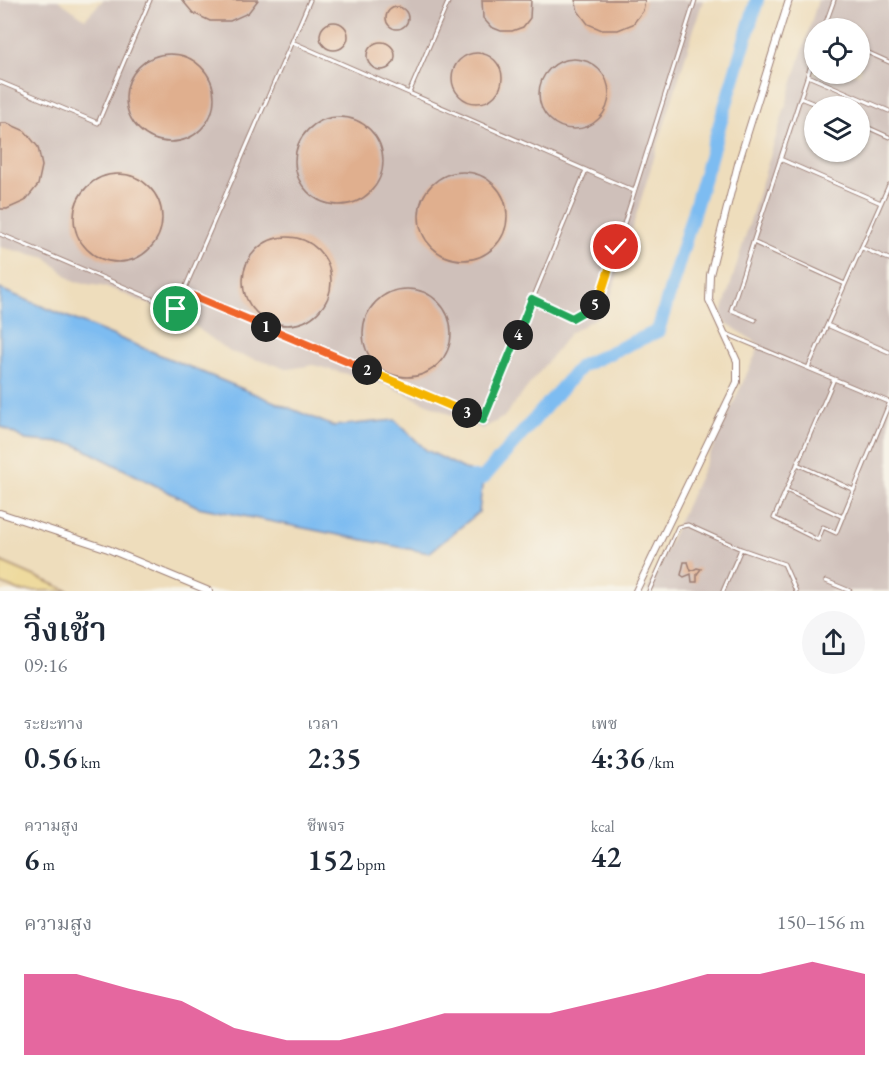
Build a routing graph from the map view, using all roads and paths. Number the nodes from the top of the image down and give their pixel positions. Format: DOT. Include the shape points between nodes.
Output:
graph roads {
  1 [pos="150,0"];
  2 [pos="310,0"];
  3 [pos="450,0"];
  4 [pos="695,0"];
  5 [pos="789,0"];
  6 [pos="834,0"];
  7 [pos="828,18"];
  8 [pos="291,42"];
  9 [pos="870,53"];
  10 [pos="889,62"];
  11 [pos="0,82"];
  12 [pos="805,84"];
  13 [pos="827,84"];
  14 [pos="409,93"];
  15 [pos="800,98"];
  16 [pos="804,100"];
  17 [pos="889,111"];
  18 [pos="870,128"];
  19 [pos="889,136"];
  20 [pos="780,159"];
  21 [pos="586,170"];
  22 [pos="889,184"];
  23 [pos="634,191"];
  24 [pos="881,203"];
  25 [pos="0,234"];
  26 [pos="753,242"];
  27 [pos="862,248"];
  28 [pos="889,259"];
  29 [pos="845,284"];
  30 [pos="183,292"];
  31 [pos="532,299"];
  32 [pos="755,320"];
  33 [pos="828,325"];
  34 [pos="727,334"];
  35 [pos="889,352"];
  36 [pos="808,368"];
  37 [pos="834,379"];
  38 [pos="889,403"];
  39 [pos="797,464"];
  40 [pos="786,490"];
  41 [pos="854,490"];
  42 [pos="0,513"];
  43 [pos="843,517"];
  44 [pos="741,549"];
  45 [pos="826,581"];
  46 [pos="209,591"];
  47 [pos="636,591"];
  48 [pos="649,591"];
  49 [pos="723,591"];
  50 [pos="796,591"];
  51 [pos="850,591"];
  1 -- 11 [label="lane" via="98,123"];
  2 -- 8 [label="lane"];
  3 -- 14 [label="lane"];
  4 -- 23 [label="lane"];
  5 -- 34 [label="street" via="738,164 710,275 709,300"];
  6 -- 7 [label="lane"];
  8 -- 14 [label="lane"];
  8 -- 30 [label="lane"];
  9 -- 10 [label="lane"];
  12 -- 15 [label="lane"];
  13 -- 17 [label="lane"];
  14 -- 21 [label="lane"];
  15 -- 16 [label="lane"];
  15 -- 20 [label="lane"];
  18 -- 19 [label="lane"];
  20 -- 24 [label="lane"];
  20 -- 26 [label="lane"];
  21 -- 23 [label="lane"];
  21 -- 31 [label="lane"];
  22 -- 24 [label="lane"];
  23 -- 31 [label="lane" via="598,303 572,318"];
  24 -- 27 [label="lane"];
  25 -- 30 [label="lane" via="176,309"];
  26 -- 29 [label="lane"];
  26 -- 32 [label="lane" via="731,310"];
  27 -- 28 [label="lane"];
  27 -- 29 [label="lane"];
  29 -- 33 [label="lane"];
  30 -- 31 [label="lane" via="483,420"];
  33 -- 35 [label="lane"];
  33 -- 36 [label="lane"];
  34 -- 36 [label="lane"];
  34 -- 47 [label="street" via="737,361 737,382"];
  36 -- 37 [label="lane"];
  37 -- 38 [label="lane"];
  37 -- 39 [label="lane"];
  38 -- 41 [label="lane"];
  39 -- 40 [label="lane"];
  39 -- 41 [label="lane"];
  40 -- 43 [label="lane"];
  40 -- 43 [label="lane" via="774,518 818,540 824,527 837,534"];
  41 -- 43 [label="lane"];
  42 -- 46 [label="street" via="108,549"];
  44 -- 48 [label="lane" via="688,525 678,527"];
  44 -- 49 [label="lane"];
  44 -- 50 [label="lane" via="784,564"];
  45 -- 51 [label="lane"];
}
